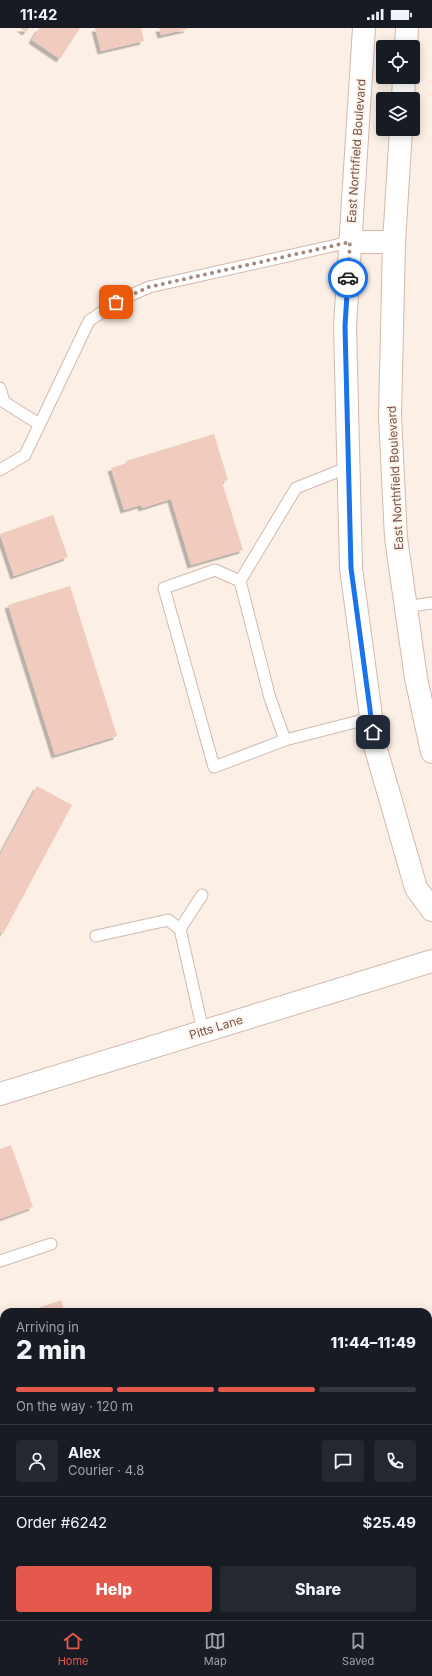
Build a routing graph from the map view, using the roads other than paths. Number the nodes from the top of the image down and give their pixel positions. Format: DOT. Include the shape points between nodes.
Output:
graph roads {
  1 [pos="364,28"];
  2 [pos="407,28"];
  3 [pos="406,40"];
  4 [pos="401,136"];
  5 [pos="350,242"];
  6 [pos="394,242"];
  7 [pos="0,388"];
  8 [pos="39,424"];
  9 [pos="349,467"];
  10 [pos="0,470"];
  11 [pos="240,581"];
  12 [pos="432,603"];
  13 [pos="406,607"];
  14 [pos="371,718"];
  15 [pos="284,740"];
  16 [pos="432,752"];
  17 [pos="202,895"];
  18 [pos="432,910"];
  19 [pos="180,929"];
  20 [pos="96,936"];
  21 [pos="432,961"];
  22 [pos="203,1031"];
  23 [pos="0,1094"];
  24 [pos="51,1244"];
  25 [pos="0,1261"];
  1 -- 5 [label="main road, East Northfield Boulevard"];
  2 -- 3 [label="main road"];
  4 -- 6 [label="main road, East Northfield Boulevard"];
  5 -- 6 [label="main road"];
  5 -- 8 [label="lane" via="149,287 116,302 89,321"];
  5 -- 9 [label="main road, East Northfield Boulevard" via="345,326"];
  6 -- 13 [label="main road, East Northfield Boulevard" via="390,416 396,538"];
  7 -- 8 [label="lane" via="4,402"];
  8 -- 10 [label="lane" via="25,454"];
  9 -- 11 [label="lane" via="296,488"];
  9 -- 14 [label="main road, East Northfield Boulevard" via="351,568"];
  11 -- 15 [label="lane" via="270,698"];
  11 -- 15 [label="lane" via="216,570 164,588 214,767"];
  12 -- 13 [label="lane"];
  13 -- 16 [label="main road, East Northfield Boulevard" via="416,678"];
  14 -- 15 [label="lane"];
  14 -- 18 [label="main road, East Northfield Boulevard" via="375,746 416,888"];
  17 -- 19 [label="lane"];
  19 -- 20 [label="lane" via="168,920"];
  19 -- 22 [label="lane"];
  21 -- 22 [label="main road, Pitts Lane"];
  22 -- 23 [label="main road, Pitts Lane"];
  24 -- 25 [label="lane"];
}
